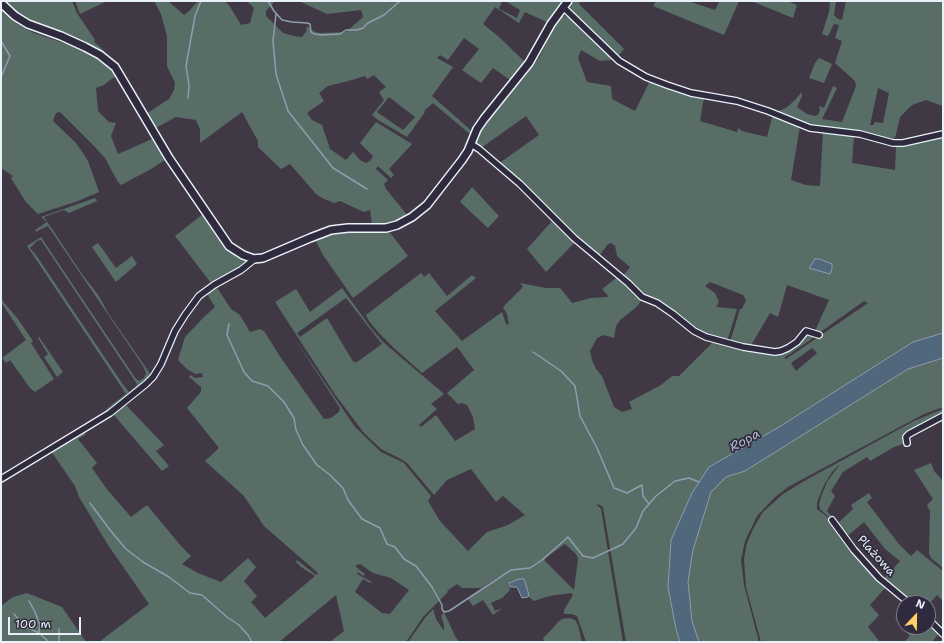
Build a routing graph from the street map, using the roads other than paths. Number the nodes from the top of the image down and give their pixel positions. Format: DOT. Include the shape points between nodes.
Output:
graph roads {
  1 [pos="1,3"];
  2 [pos="566,4"];
  3 [pos="943,134"];
  4 [pos="471,144"];
  5 [pos="256,258"];
  6 [pos="819,335"];
  7 [pos="943,416"];
  8 [pos="907,443"];
  9 [pos="1,479"];
  10 [pos="832,520"];
  11 [pos="899,595"];
  1 -- 5 [label="street" via="28,24 85,47 115,67 169,158 229,246 243,255"];
  2 -- 3 [label="street" via="619,61 646,77 667,85 737,101 810,128 860,134 893,143 903,144"];
  2 -- 4 [label="street" via="551,24 529,63 477,129"];
  4 -- 5 [label="street" via="462,160 427,205 397,225 386,228 331,230 264,258"];
  4 -- 6 [label="street" via="520,184 574,238 642,297 674,314 694,331 743,347 775,352 797,342 806,331"];
  5 -- 9 [label="street" via="199,296 175,331 153,377 141,388 110,413"];
  7 -- 8 [label="street" via="909,434 906,438"];
  10 -- 11 [label="street, Plażowa" via="879,578"];
}
